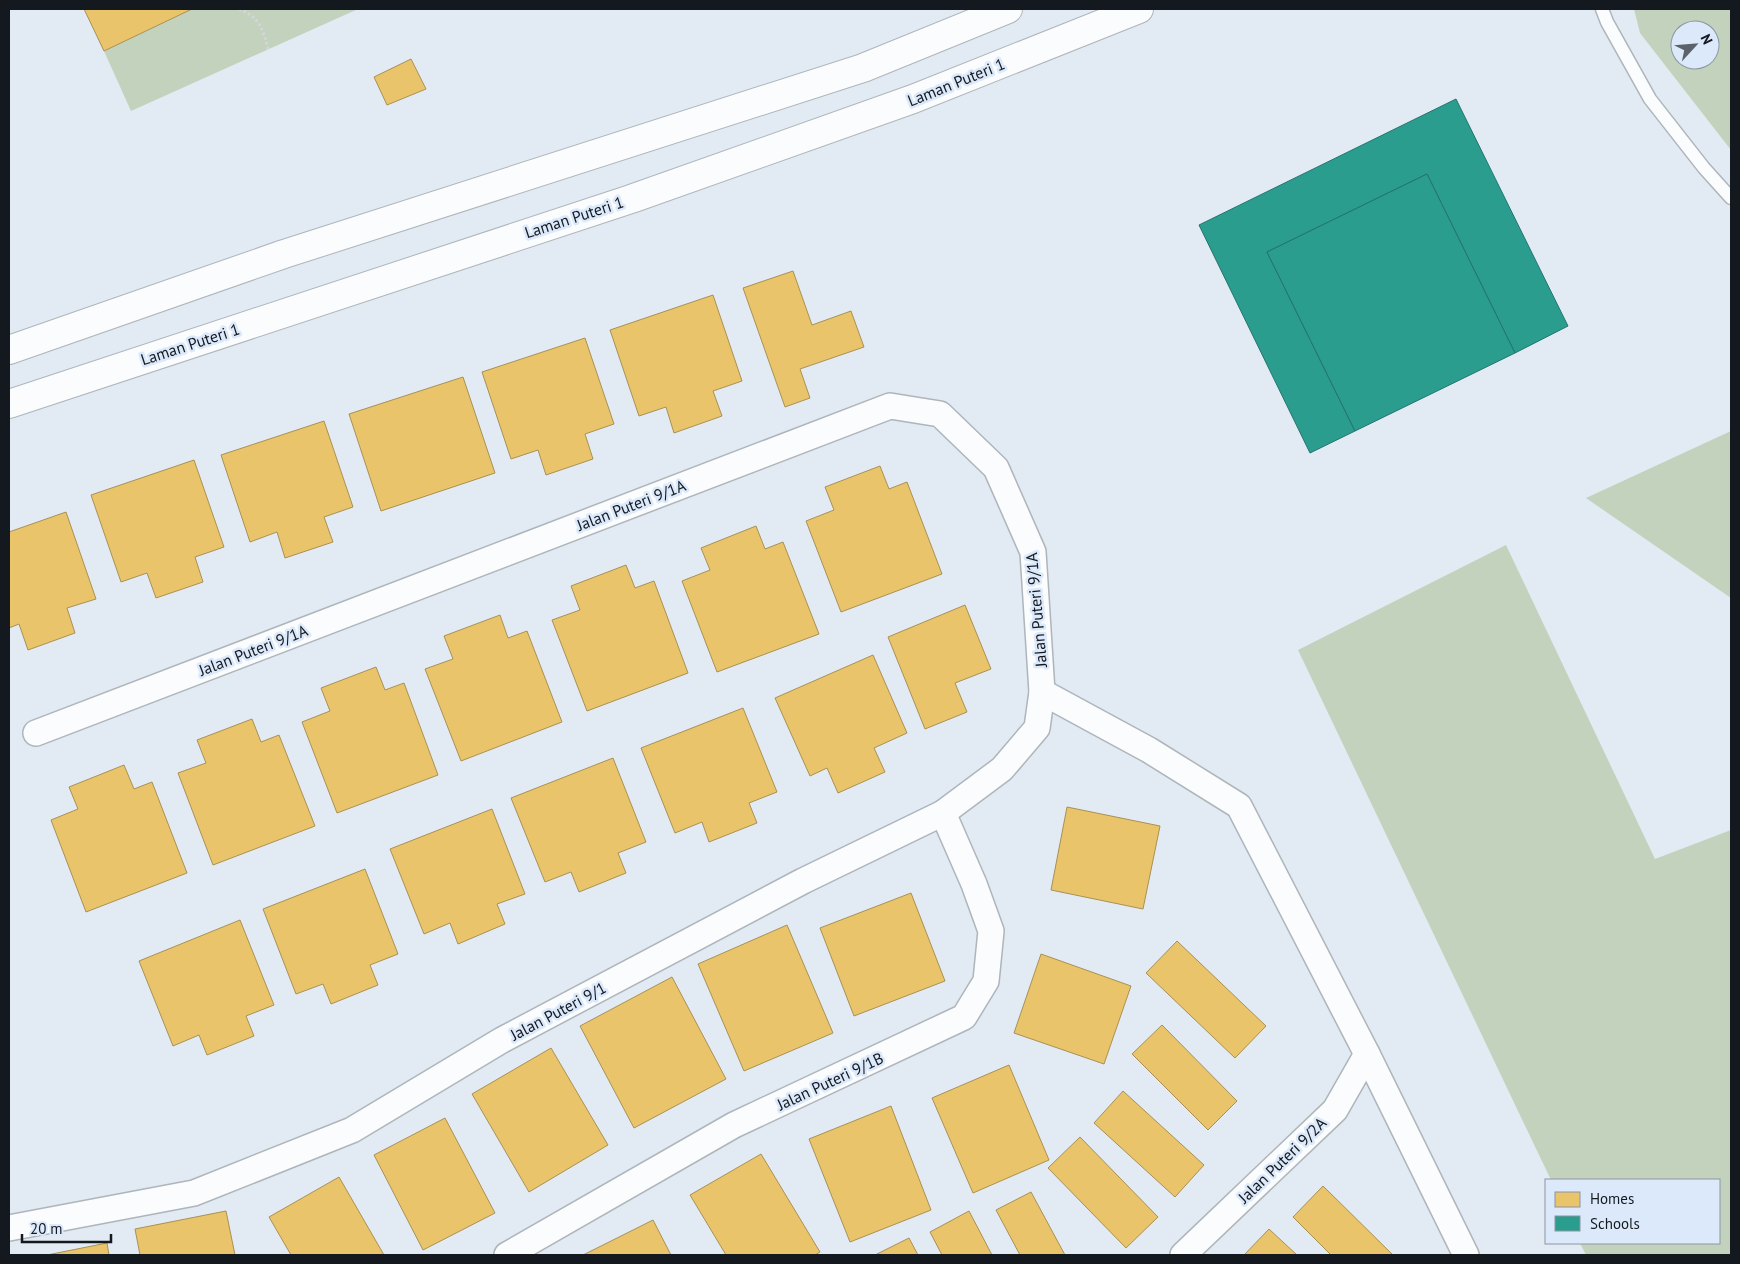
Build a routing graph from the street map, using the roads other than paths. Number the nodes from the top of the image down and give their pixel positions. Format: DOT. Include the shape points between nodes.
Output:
graph roads {
  1 [pos="1008,9"];
  2 [pos="1602,9"];
  3 [pos="1135,10"];
  4 [pos="1731,198"];
  5 [pos="9,350"];
  6 [pos="9,404"];
  7 [pos="1042,692"];
  8 [pos="36,734"];
  9 [pos="943,813"];
  10 [pos="1367,1054"];
  11 [pos="9,1228"];
  12 [pos="507,1255"];
  13 [pos="1183,1255"];
  14 [pos="1466,1255"];
  1 -- 5 [label="main road" via="863,68 284,254"];
  2 -- 4 [label="lane" via="1606,22 1650,99"];
  3 -- 6 [label="main road, Laman Puteri 1" via="913,99 631,199"];
  7 -- 8 [label="street, Jalan Puteri 9/1A" via="1033,552 996,468 940,414 890,406"];
  7 -- 9 [label="street, Jalan Puteri 9/1" via="1037,728 1002,769"];
  7 -- 10 [label="street" via="1149,750 1239,806"];
  9 -- 11 [label="street, Jalan Puteri 9/1" via="803,881 511,1036 352,1130 194,1193"];
  9 -- 12 [label="street, Jalan Puteri 9/1B" via="991,931 986,981 964,1017 734,1125"];
  10 -- 13 [label="street, Jalan Puteri 9/2A" via="1335,1110"];
  10 -- 14 [label="street"];
}
